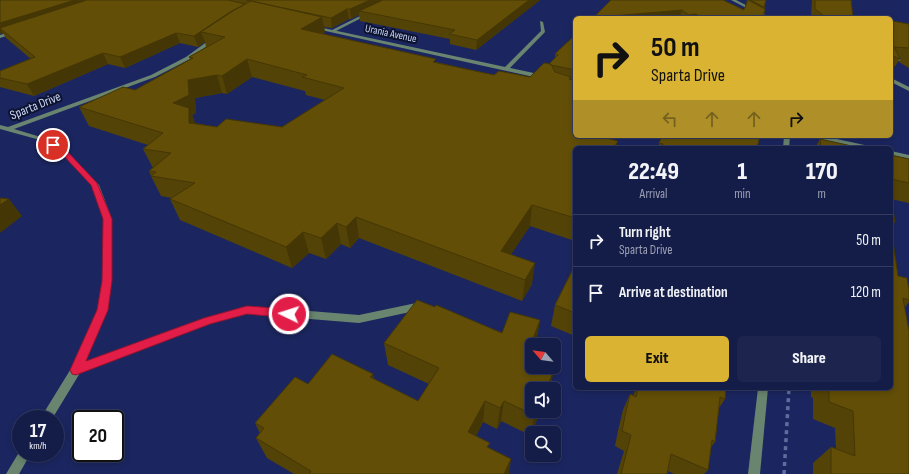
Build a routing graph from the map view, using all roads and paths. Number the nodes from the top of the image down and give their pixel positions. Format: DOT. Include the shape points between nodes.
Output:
graph roads {
  1 [pos="733,0"];
  2 [pos="372,12"];
  3 [pos="765,16"];
  4 [pos="541,22"];
  5 [pos="310,26"];
  6 [pos="21,30"];
  7 [pos="332,31"];
  8 [pos="217,37"];
  9 [pos="0,38"];
  10 [pos="893,59"];
  11 [pos="909,61"];
  12 [pos="506,69"];
  13 [pos="552,79"];
  14 [pos="893,81"];
  15 [pos="909,89"];
  16 [pos="4,128"];
  17 [pos="823,138"];
  18 [pos="860,146"];
  19 [pos="893,153"];
  20 [pos="909,157"];
  21 [pos="433,310"];
  22 [pos="76,370"];
  23 [pos="763,390"];
  24 [pos="789,390"];
  25 [pos="52,410"];
  26 [pos="19,462"];
  27 [pos="12,474"];
  28 [pos="754,474"];
  29 [pos="784,474"];
  1 -- 3 [label="street"];
  2 -- 7 [label="street"];
  4 -- 12 [label="street" via="543,31"];
  5 -- 7 [label="street, Urania Avenue"];
  6 -- 9 [label="street"];
  7 -- 12 [label="street, Urania Avenue"];
  8 -- 16 [label="street, Sparta Drive" via="188,58 153,76"];
  10 -- 11 [label="street"];
  12 -- 13 [label="street, Urania Avenue"];
  14 -- 15 [label="street"];
  16 -- 22 [label="street, Sparta Drive" via="42,140 63,151 95,185 108,219 107,281 103,310"];
  17 -- 18 [label="street"];
  19 -- 20 [label="street"];
  21 -- 22 [label="street" via="418,306 359,319 247,310 208,321"];
  22 -- 25 [label="street, Sparta Drive"];
  23 -- 28 [label="street"];
  24 -- 29 [label="path"];
  26 -- 27 [label="street"];
}
